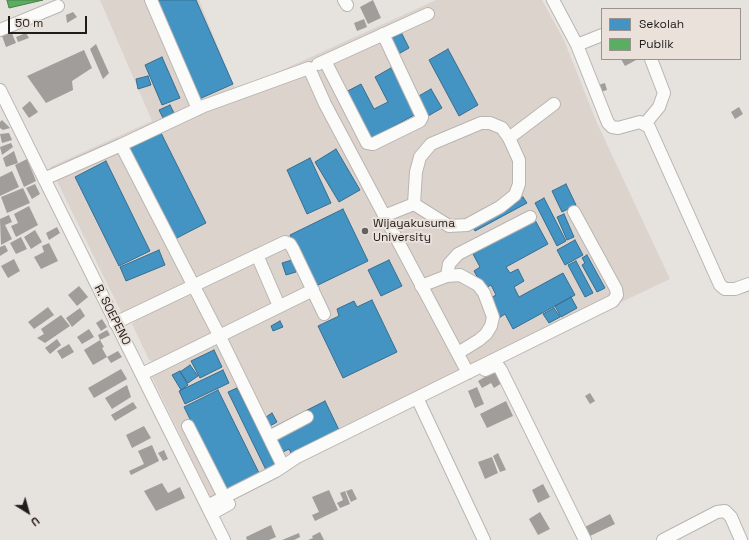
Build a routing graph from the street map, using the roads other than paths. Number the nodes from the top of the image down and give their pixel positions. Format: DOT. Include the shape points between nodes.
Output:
graph roads {
  1 [pos="151,0"];
  2 [pos="553,0"];
  3 [pos="58,6"];
  4 [pos="428,14"];
  5 [pos="0,30"];
  6 [pos="383,34"];
  7 [pos="601,35"];
  8 [pos="577,45"];
  9 [pos="651,60"];
  10 [pos="325,61"];
  11 [pos="310,68"];
  12 [pos="0,90"];
  13 [pos="554,104"];
  14 [pos="198,109"];
  15 [pos="5,114"];
  16 [pos="646,124"];
  17 [pos="509,138"];
  18 [pos="121,145"];
  19 [pos="44,179"];
  20 [pos="414,204"];
  21 [pos="574,212"];
  22 [pos="384,216"];
  23 [pos="530,217"];
  24 [pos="257,255"];
  25 [pos="447,276"];
  26 [pos="193,286"];
  27 [pos="421,286"];
  28 [pos="748,286"];
  29 [pos="313,290"];
  30 [pos="279,306"];
  31 [pos="324,314"];
  32 [pos="115,323"];
  33 [pos="219,335"];
  34 [pos="458,353"];
  35 [pos="468,373"];
  36 [pos="142,374"];
  37 [pos="419,402"];
  38 [pos="307,417"];
  39 [pos="188,426"];
  40 [pos="269,437"];
  41 [pos="283,466"];
  42 [pos="224,497"];
  43 [pos="209,510"];
  44 [pos="224,540"];
  45 [pos="484,540"];
  46 [pos="585,540"];
  47 [pos="663,540"];
  48 [pos="741,540"];
  1 -- 14 [label="street"];
  2 -- 8 [label="street"];
  3 -- 5 [label="street"];
  4 -- 6 [label="street"];
  6 -- 10 [label="street"];
  6 -- 10 [label="street" via="422,117 420,121 373,144 367,143"];
  7 -- 8 [label="street"];
  8 -- 16 [label="street" via="612,128 640,122"];
  9 -- 16 [label="street" via="664,93 659,107"];
  10 -- 11 [label="street"];
  11 -- 14 [label="street"];
  11 -- 22 [label="street" via="325,104"];
  12 -- 15 [label="street, R. SOEPENO"];
  13 -- 17 [label="street"];
  14 -- 18 [label="street"];
  15 -- 19 [label="street, R. SOEPENO"];
  16 -- 28 [label="street" via="720,285 725,289"];
  17 -- 20 [label="street" via="502,128 490,122 481,123 431,144 420,157 416,172"];
  17 -- 20 [label="street" via="519,160 519,184 515,195 500,207 467,225 449,226"];
  18 -- 19 [label="street"];
  18 -- 26 [label="street"];
  19 -- 32 [label="street, R. SOEPENO"];
  20 -- 22 [label="street"];
  21 -- 35 [label="street" via="617,295 613,301"];
  22 -- 27 [label="street"];
  23 -- 25 [label="street" via="458,254 450,264"];
  24 -- 26 [label="street"];
  24 -- 29 [label="street" via="285,242 290,244"];
  24 -- 30 [label="street"];
  25 -- 27 [label="street"];
  25 -- 34 [label="street" via="460,275 478,286 484,293 493,317 486,334"];
  26 -- 32 [label="street"];
  26 -- 33 [label="street"];
  27 -- 34 [label="street"];
  29 -- 30 [label="street"];
  29 -- 31 [label="street"];
  30 -- 33 [label="street"];
  32 -- 36 [label="street, R. SOEPENO"];
  33 -- 36 [label="street"];
  33 -- 40 [label="street"];
  34 -- 35 [label="street"];
  35 -- 41 [label="street"];
  36 -- 43 [label="street, R. SOEPENO"];
  37 -- 43 [label="street" via="315,455 289,472"];
  37 -- 45 [label="street"];
  37 -- 46 [label="street" via="494,366 499,367"];
  38 -- 40 [label="street"];
  39 -- 42 [label="street"];
  40 -- 41 [label="street"];
  41 -- 42 [label="street"];
  42 -- 43 [label="street"];
  43 -- 44 [label="street, R. SOEPENO"];
  47 -- 48 [label="street" via="717,512 725,511 731,517"];
}
